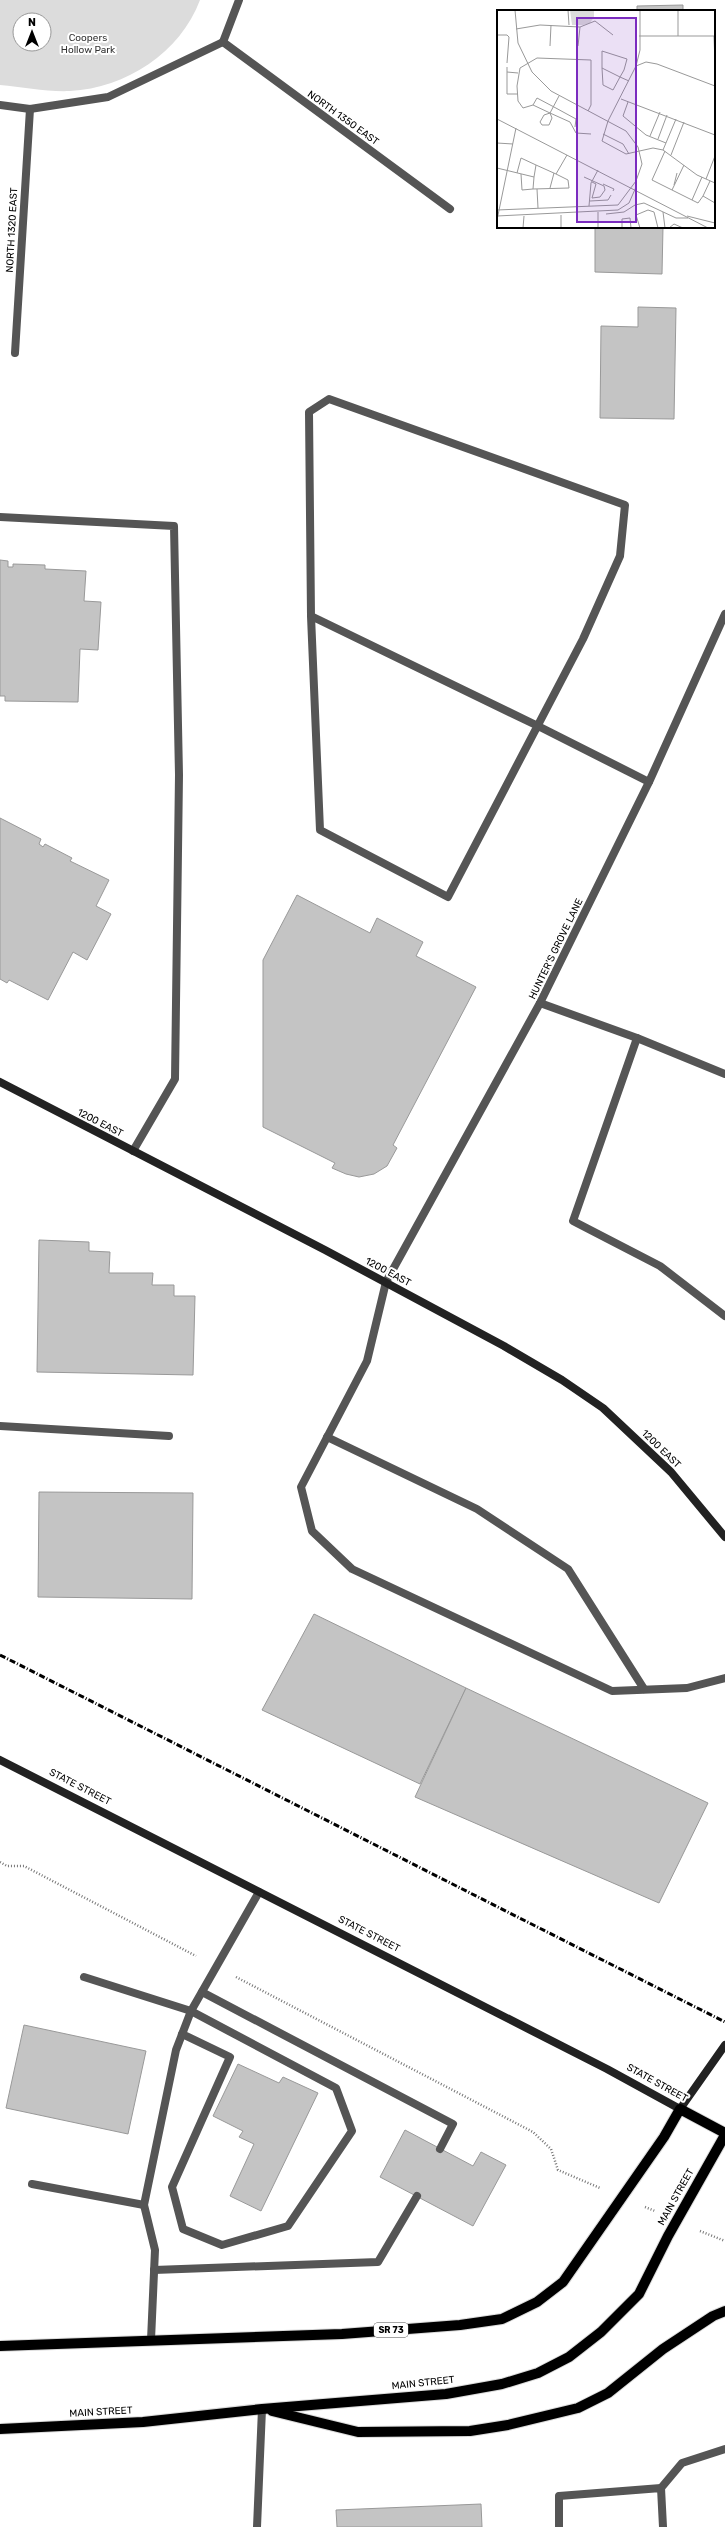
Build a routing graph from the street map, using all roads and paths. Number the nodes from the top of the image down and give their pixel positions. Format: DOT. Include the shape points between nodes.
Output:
graph roads {
  1 [pos="239,0"];
  2 [pos="223,42"];
  3 [pos="0,105"];
  4 [pos="30,109"];
  5 [pos="450,209"];
  6 [pos="15,353"];
  7 [pos="0,517"];
  8 [pos="725,614"];
  9 [pos="311,616"];
  10 [pos="538,726"];
  11 [pos="649,782"];
  12 [pos="540,1003"];
  13 [pos="637,1038"];
  14 [pos="725,1074"];
  15 [pos="0,1082"];
  16 [pos="133,1151"];
  17 [pos="386,1282"];
  18 [pos="725,1316"];
  19 [pos="0,1426"];
  20 [pos="169,1436"];
  21 [pos="327,1437"];
  22 [pos="725,1537"];
  23 [pos="725,1678"];
  24 [pos="644,1689"];
  25 [pos="0,1760"];
  26 [pos="0,1862"];
  27 [pos="259,1892"];
  28 [pos="217,1966"];
  29 [pos="84,1977"];
  30 [pos="202,1992"];
  31 [pos="191,2011"];
  32 [pos="182,2034"];
  33 [pos="725,2045"];
  34 [pos="680,2109"];
  35 [pos="725,2134"];
  36 [pos="440,2149"];
  37 [pos="558,2170"];
  38 [pos="32,2184"];
  39 [pos="417,2196"];
  40 [pos="144,2205"];
  41 [pos="154,2270"];
  42 [pos="725,2311"];
  43 [pos="151,2340"];
  44 [pos="17,2345"];
  45 [pos="0,2346"];
  46 [pos="0,2350"];
  47 [pos="262,2409"];
  48 [pos="0,2429"];
  49 [pos="725,2449"];
  50 [pos="661,2488"];
  51 [pos="257,2527"];
  52 [pos="559,2527"];
  53 [pos="664,2527"];
  1 -- 2 [label="street"];
  2 -- 4 [label="street" via="108,97"];
  2 -- 5 [label="street, NORTH 1350 EAST"];
  3 -- 4 [label="street"];
  4 -- 6 [label="street, NORTH 1320 EAST"];
  7 -- 16 [label="street" via="174,526 179,775 175,1079"];
  8 -- 11 [label="street, HUNTER'S GROVE LANE"];
  9 -- 10 [label="street"];
  9 -- 10 [label="street" via="320,830 448,897"];
  9 -- 10 [label="street" via="309,412 330,400 624,505 620,556 583,639"];
  10 -- 11 [label="street"];
  11 -- 12 [label="street, HUNTER'S GROVE LANE"];
  12 -- 13 [label="street"];
  12 -- 17 [label="street, HUNTER'S GROVE LANE"];
  13 -- 14 [label="street"];
  13 -- 18 [label="street" via="573,1221 660,1266"];
  15 -- 16 [label="main road, 1200 EAST"];
  16 -- 17 [label="main road, 1200 EAST"];
  17 -- 21 [label="street, HUNTER'S GROVE LANE" via="367,1361"];
  17 -- 22 [label="main road, 1200 EAST" via="504,1346 603,1408 671,1472"];
  19 -- 20 [label="street"];
  21 -- 24 [label="street" via="477,1508 568,1569"];
  21 -- 24 [label="street, HUNTER'S GROVE LANE" via="300,1487 312,1531 352,1569 612,1691"];
  23 -- 24 [label="street, HUNTER'S GROVE LANE" via="687,1688"];
  25 -- 27 [label="main road, STATE STREET"];
  26 -- 28 [label="path" via="7,1866 24,1866"];
  27 -- 28 [label="street"];
  27 -- 34 [label="main road, STATE STREET" via="607,2069"];
  28 -- 30 [label="street"];
  28 -- 37 [label="path" via="533,2132 550,2149"];
  29 -- 31 [label="street"];
  30 -- 31 [label="street"];
  30 -- 36 [label="street" via="453,2124"];
  31 -- 32 [label="street"];
  31 -- 32 [label="street" via="336,2088 352,2131 288,2226 222,2246 183,2229 172,2186 230,2057"];
  32 -- 40 [label="street" via="176,2050"];
  33 -- 34 [label="main road"];
  34 -- 35 [label="main road, STATE STREET"];
  34 -- 43 [label="main road, SR 73" via="664,2137 563,2282 537,2302 502,2319 460,2325 342,2334"];
  35 -- 47 [label="main road, MAIN STREET" via="639,2294 601,2332 569,2357 538,2373 502,2384 446,2394"];
  38 -- 40 [label="street"];
  39 -- 41 [label="street" via="378,2262"];
  40 -- 41 [label="street" via="155,2250"];
  41 -- 43 [label="street"];
  42 -- 47 [label="main road" via="713,2316 663,2349 608,2393 578,2408 508,2425 470,2431 358,2432"];
  43 -- 44 [label="main road, SR 73"];
  44 -- 45 [label="main road, SR 73"];
  44 -- 46 [label="main road"];
  47 -- 48 [label="main road, MAIN STREET" via="143,2422"];
  47 -- 51 [label="street"];
  49 -- 50 [label="street" via="682,2463"];
  50 -- 52 [label="street" via="559,2496"];
  50 -- 53 [label="street"];
}
